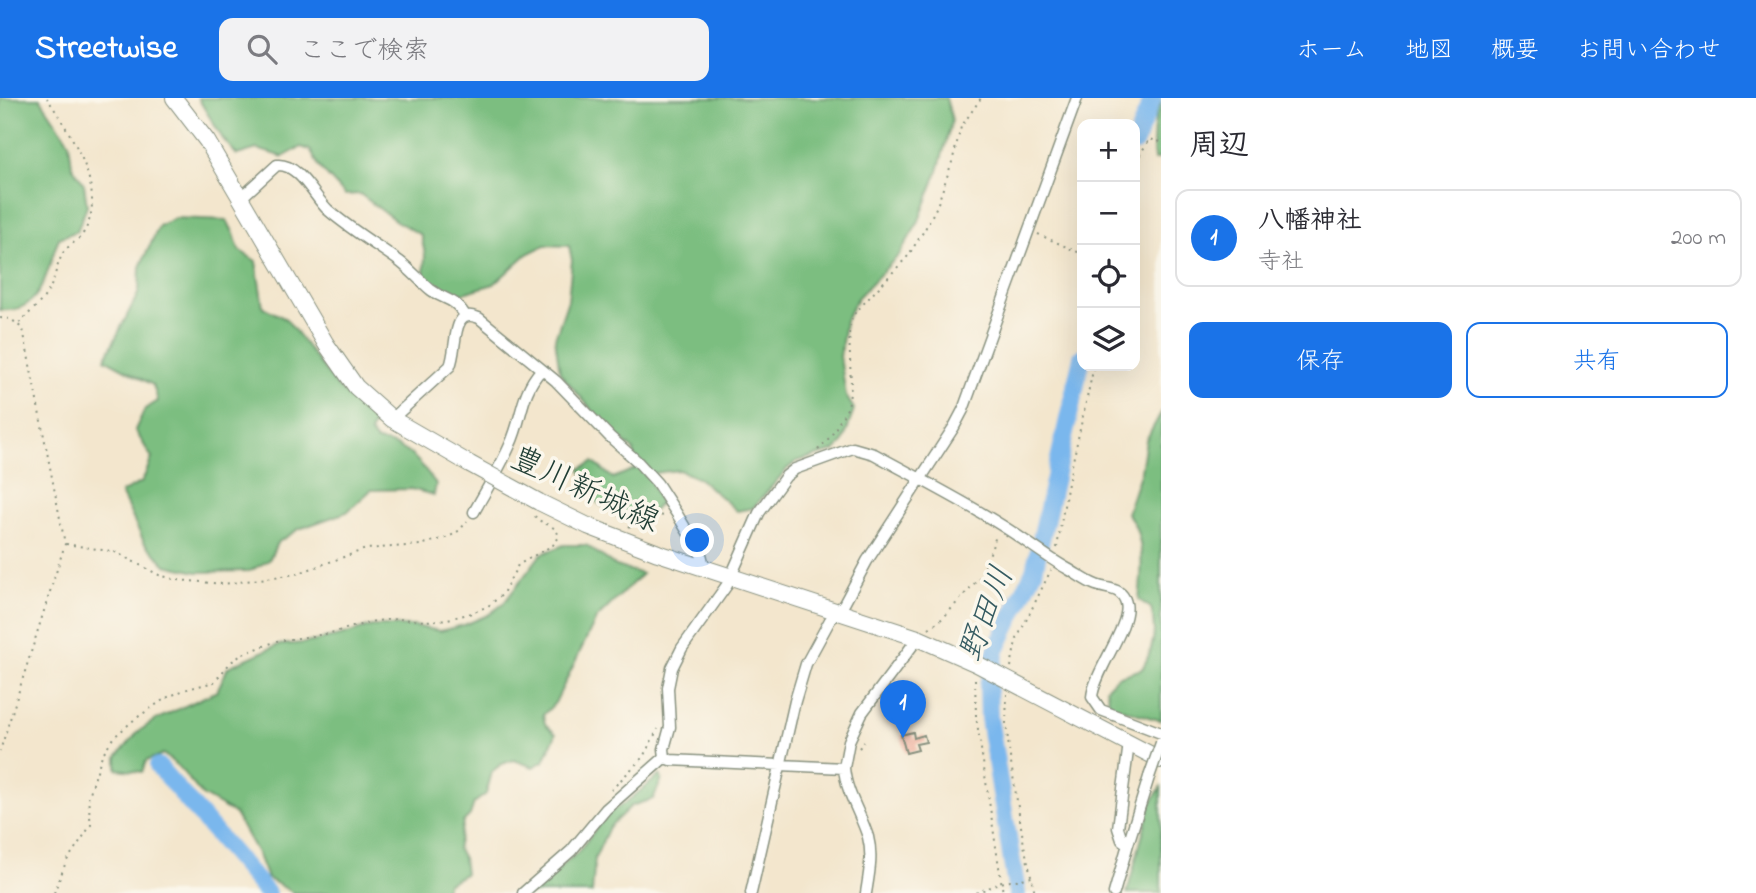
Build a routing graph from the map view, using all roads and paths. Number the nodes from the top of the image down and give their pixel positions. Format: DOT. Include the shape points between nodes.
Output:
graph roads {
  1 [pos="47,98"];
  2 [pos="174,98"];
  3 [pos="981,98"];
  4 [pos="1077,98"];
  5 [pos="1161,142"];
  6 [pos="1140,158"];
  7 [pos="241,198"];
  8 [pos="1030,232"];
  9 [pos="1077,252"];
  10 [pos="465,315"];
  11 [pos="0,318"];
  12 [pos="18,324"];
  13 [pos="541,370"];
  14 [pos="1093,371"];
  15 [pos="392,419"];
  16 [pos="810,462"];
  17 [pos="920,479"];
  18 [pos="539,502"];
  19 [pos="474,512"];
  20 [pos="677,514"];
  21 [pos="1001,524"];
  22 [pos="622,540"];
  23 [pos="65,544"];
  24 [pos="1054,561"];
  25 [pos="705,570"];
  26 [pos="731,577"];
  27 [pos="838,611"];
  28 [pos="918,638"];
  29 [pos="979,665"];
  30 [pos="1007,680"];
  31 [pos="658,730"];
  32 [pos="1161,733"];
  33 [pos="1129,743"];
  34 [pos="1161,743"];
  35 [pos="0,751"];
  36 [pos="665,757"];
  37 [pos="1161,760"];
  38 [pos="780,765"];
  39 [pos="844,768"];
  40 [pos="610,791"];
  41 [pos="1128,844"];
  42 [pos="1033,877"];
  43 [pos="1000,883"];
  44 [pos="54,893"];
  45 [pos="523,893"];
  46 [pos="751,893"];
  47 [pos="866,893"];
  48 [pos="976,893"];
  49 [pos="1003,893"];
  50 [pos="1035,893"];
  51 [pos="1114,893"];
  1 -- 12 [label="path" via="74,139 93,208 84,232 64,251 50,288"];
  2 -- 7 [label="main road, 豊川新城線"];
  3 -- 16 [label="path" via="961,127 941,195 925,229 908,256 853,315 848,407"];
  4 -- 8 [label="street"];
  5 -- 6 [label="path" via="1150,139"];
  7 -- 10 [label="street" via="283,164 329,211 413,272 429,289 456,303"];
  7 -- 15 [label="main road, 豊川新城線" via="326,344 356,387"];
  8 -- 9 [label="path"];
  8 -- 17 [label="street" via="963,410"];
  10 -- 13 [label="street" via="479,318"];
  10 -- 15 [label="street" via="459,322 450,366"];
  11 -- 12 [label="path"];
  12 -- 23 [label="path" via="23,329"];
  13 -- 19 [label="street" via="523,399 510,444"];
  13 -- 20 [label="street" via="637,461"];
  14 -- 24 [label="path"];
  15 -- 18 [label="main road, 豊川新城線, bridge"];
  16 -- 17 [label="street" via="853,448"];
  16 -- 26 [label="street" via="786,476 764,506"];
  17 -- 21 [label="street"];
  17 -- 27 [label="street"];
  18 -- 22 [label="main road, 豊川新城線"];
  18 -- 44 [label="path" via="535,517 552,526 559,537 518,565 502,595 488,606 448,619 374,621 265,645 231,662 214,682 166,698 135,719 102,755 88,799 91,825 66,862"];
  19 -- 23 [label="path" via="449,537 420,545 366,549 296,574 224,584 177,580 115,552"];
  20 -- 22 [label="path" via="635,521"];
  20 -- 25 [label="street" via="701,554"];
  21 -- 24 [label="street"];
  21 -- 28 [label="path" via="982,575"];
  22 -- 25 [label="main road, 豊川新城線"];
  23 -- 35 [label="path"];
  24 -- 30 [label="path" via="1016,641"];
  24 -- 32 [label="street" via="1096,585 1115,589 1126,601 1120,629 1093,686 1095,704"];
  25 -- 26 [label="main road, 豊川新城線"];
  26 -- 27 [label="main road, 豊川新城線"];
  26 -- 36 [label="street" via="672,668"];
  27 -- 28 [label="main road, 豊川新城線"];
  27 -- 38 [label="street" via="802,675"];
  28 -- 29 [label="main road, 豊川新城線"];
  28 -- 39 [label="street" via="862,713 849,741"];
  29 -- 30 [label="main road, 豊川新城線"];
  29 -- 43 [label="path" via="976,716"];
  30 -- 33 [label="main road, 豊川新城線"];
  30 -- 42 [label="path" via="1010,757"];
  31 -- 40 [label="path" via="643,757"];
  33 -- 37 [label="main road, 豊川新城線"];
  33 -- 41 [label="street" via="1118,828"];
  34 -- 41 [label="street, bridge"];
  36 -- 38 [label="street"];
  36 -- 45 [label="street"];
  38 -- 39 [label="street"];
  38 -- 46 [label="street"];
  39 -- 47 [label="street" via="869,839"];
  41 -- 51 [label="street"];
  42 -- 43 [label="path"];
  42 -- 50 [label="path"];
  43 -- 48 [label="path"];
  43 -- 49 [label="path"];
}
